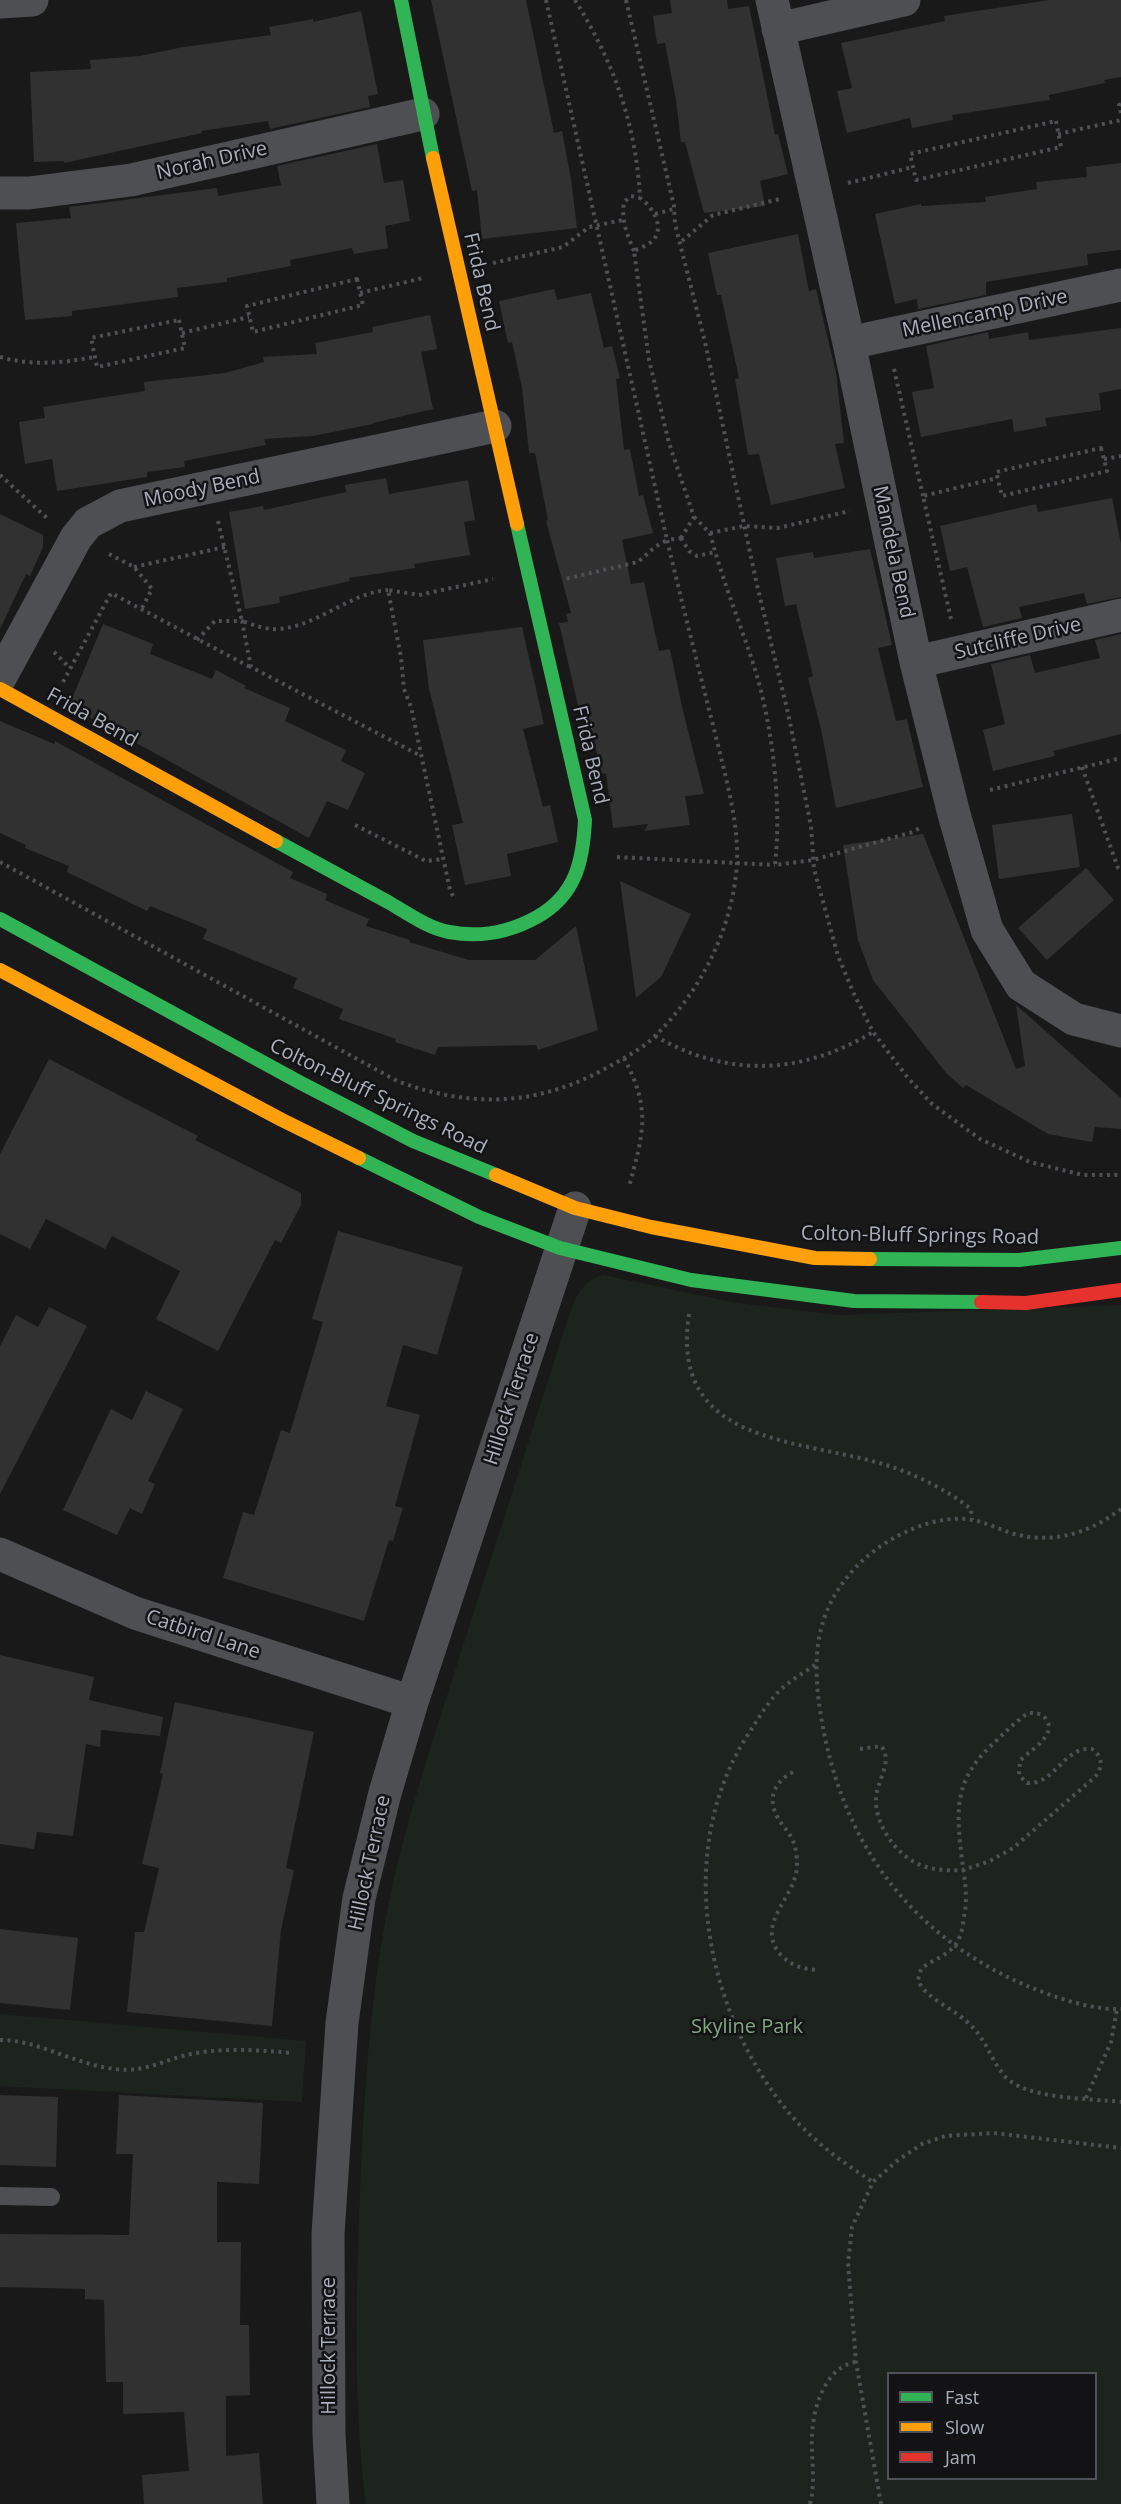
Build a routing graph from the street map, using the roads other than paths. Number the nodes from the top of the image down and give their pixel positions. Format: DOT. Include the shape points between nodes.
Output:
graph roads {
  1 [pos="32,0"];
  2 [pos="400,0"];
  3 [pos="904,0"];
  4 [pos="0,2"];
  5 [pos="775,14"];
  6 [pos="423,114"];
  7 [pos="0,193"];
  8 [pos="1121,285"];
  9 [pos="849,343"];
  10 [pos="495,426"];
  11 [pos="1121,615"];
  12 [pos="916,662"];
  13 [pos="0,678"];
  14 [pos="0,689"];
  15 [pos="0,919"];
  16 [pos="0,970"];
  17 [pos="1121,1032"];
  18 [pos="575,1208"];
  19 [pos="560,1248"];
  20 [pos="1121,1248"];
  21 [pos="1121,1290"];
  22 [pos="0,1554"];
  23 [pos="412,1702"];
  24 [pos="0,2196"];
  25 [pos="51,2197"];
  26 [pos="333,2504"];
  1 -- 4 [label="street"];
  2 -- 6 [label="street, Frida Bend"];
  3 -- 5 [label="street"];
  5 -- 9 [label="street, Mandela Bend"];
  6 -- 7 [label="street, Norah Drive" via="131,180"];
  6 -- 10 [label="street, Frida Bend"];
  8 -- 9 [label="street, Mellencamp Drive"];
  9 -- 12 [label="street, Mandela Bend"];
  10 -- 13 [label="street, Moody Bend" via="120,506 101,515 88,523 68,550"];
  10 -- 14 [label="street, Frida Bend" via="585,820 578,871 538,918 506,932 480,936 448,932"];
  11 -- 12 [label="street, Sutcliffe Drive"];
  12 -- 17 [label="street, Mandela Bend" via="987,930 1021,985 1074,1019"];
  15 -- 18 [label="street, Colton-Bluff Springs Road" via="413,1141"];
  16 -- 19 [label="street" via="282,1120 479,1217"];
  18 -- 19 [label="street, Hillock Terrace"];
  18 -- 20 [label="street, Colton-Bluff Springs Road" via="651,1227 815,1258 1019,1260"];
  19 -- 21 [label="street" via="691,1280 854,1301 1026,1303"];
  19 -- 23 [label="street, Hillock Terrace"];
  22 -- 23 [label="street, Catbird Lane" via="135,1613"];
  23 -- 26 [label="street, Hillock Terrace" via="359,1898 342,2023 328,2234"];
  24 -- 25 [label="lane"];
}
